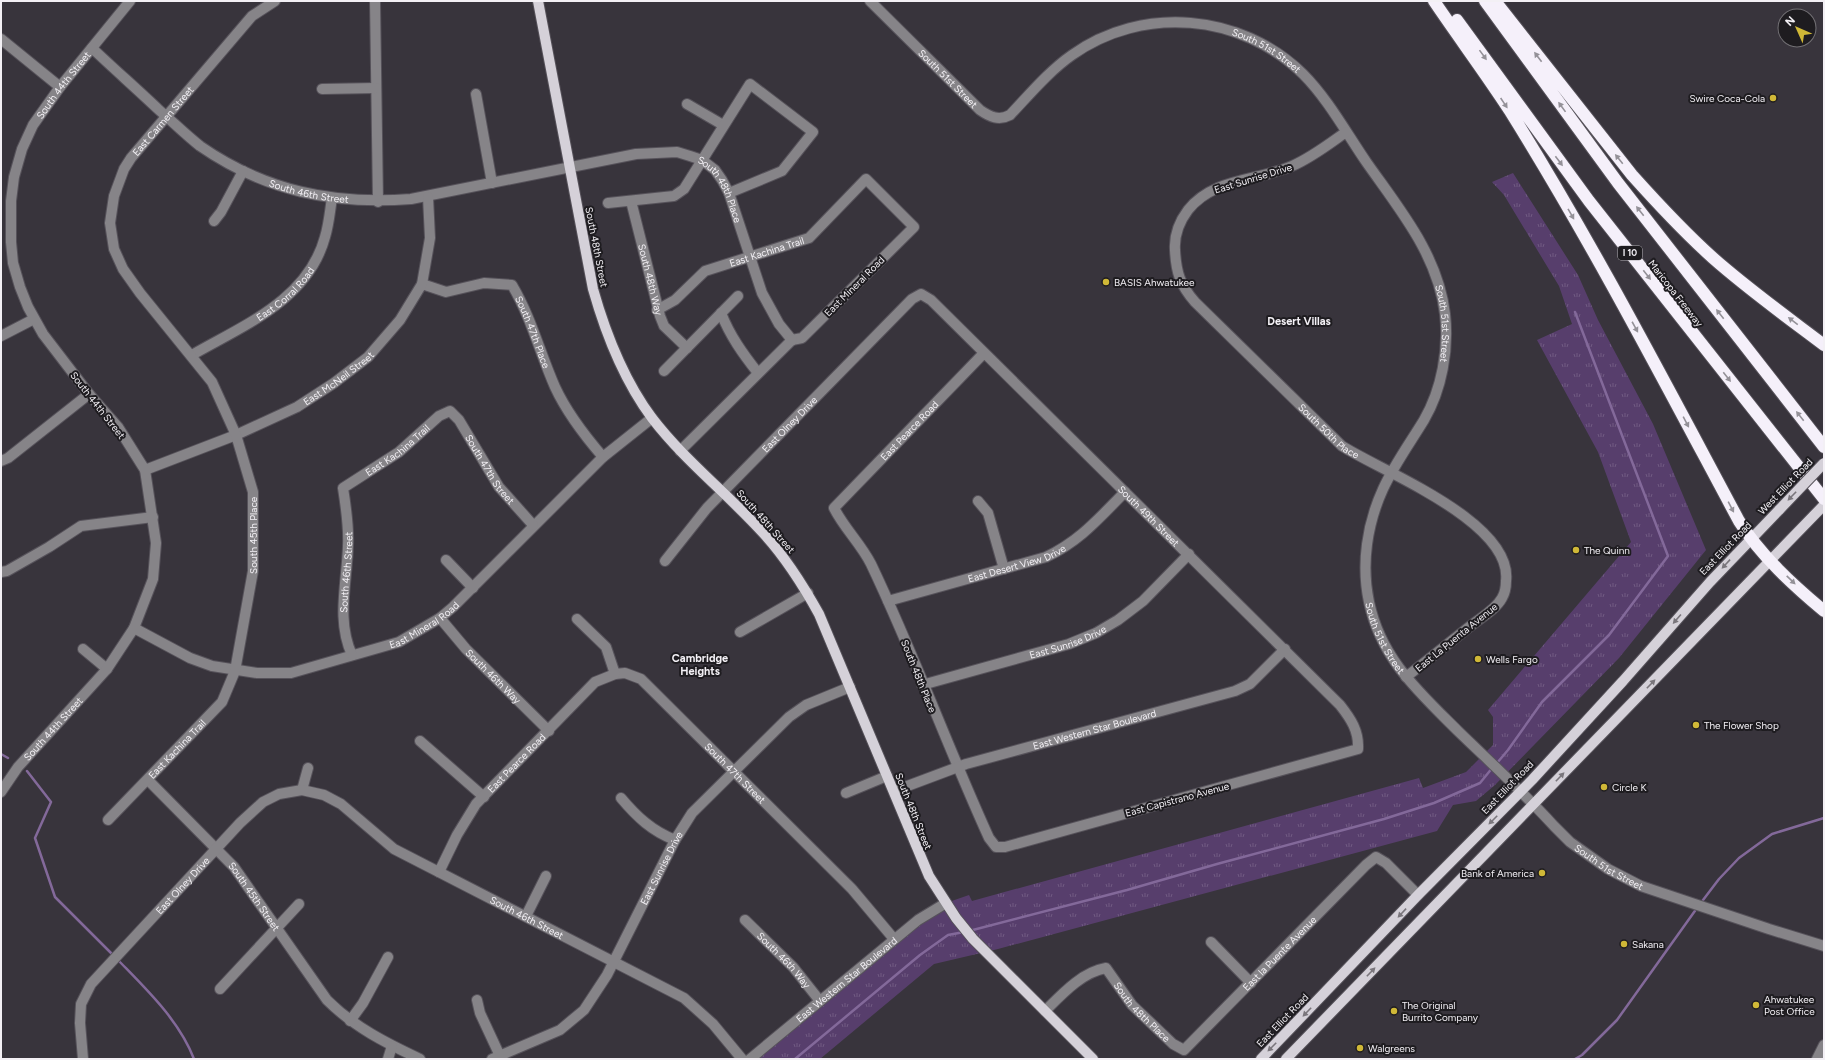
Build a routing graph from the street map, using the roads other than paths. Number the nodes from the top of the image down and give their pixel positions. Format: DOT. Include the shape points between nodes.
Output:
graph roads {
  1 [pos="130,1"];
  2 [pos="275,1"];
  3 [pos="375,1"];
  4 [pos="538,1"];
  5 [pos="870,1"];
  6 [pos="1434,1"];
  7 [pos="1444,1"];
  8 [pos="1485,1"];
  9 [pos="1495,1"];
  10 [pos="2,43"];
  11 [pos="92,48"];
  12 [pos="60,87"];
  13 [pos="376,88"];
  14 [pos="322,89"];
  15 [pos="476,94"];
  16 [pos="687,104"];
  17 [pos="167,117"];
  18 [pos="723,125"];
  19 [pos="1346,132"];
  20 [pos="702,160"];
  21 [pos="570,167"];
  22 [pos="243,171"];
  23 [pos="492,183"];
  24 [pos="729,193"];
  25 [pos="428,197"];
  26 [pos="332,198"];
  27 [pos="631,201"];
  28 [pos="378,202"];
  29 [pos="608,203"];
  30 [pos="214,220"];
  31 [pos="6,224"];
  32 [pos="914,227"];
  33 [pos="749,257"];
  34 [pos="1175,261"];
  35 [pos="124,269"];
  36 [pos="422,284"];
  37 [pos="921,294"];
  38 [pos="738,296"];
  39 [pos="657,310"];
  40 [pos="721,314"];
  41 [pos="34,319"];
  42 [pos="1,336"];
  43 [pos="792,340"];
  44 [pos="1824,345"];
  45 [pos="687,348"];
  46 [pos="984,353"];
  47 [pos="192,355"];
  48 [pos="664,372"];
  49 [pos="758,373"];
  50 [pos="89,394"];
  51 [pos="450,411"];
  52 [pos="652,418"];
  53 [pos="236,435"];
  54 [pos="1824,447"];
  55 [pos="680,451"];
  56 [pos="603,457"];
  57 [pos="1,461"];
  58 [pos="1824,464"];
  59 [pos="145,470"];
  60 [pos="1392,472"];
  61 [pos="343,488"];
  62 [pos="723,492"];
  63 [pos="1125,492"];
  64 [pos="1824,499"];
  65 [pos="978,501"];
  66 [pos="1824,505"];
  67 [pos="834,508"];
  68 [pos="153,517"];
  69 [pos="533,525"];
  70 [pos="1764,525"];
  71 [pos="1751,538"];
  72 [pos="1189,554"];
  73 [pos="446,560"];
  74 [pos="1770,560"];
  75 [pos="665,561"];
  76 [pos="1004,569"];
  77 [pos="1,572"];
  78 [pos="1507,572"];
  79 [pos="473,588"];
  80 [pos="808,593"];
  81 [pos="888,601"];
  82 [pos="1824,611"];
  83 [pos="440,618"];
  84 [pos="577,619"];
  85 [pos="134,628"];
  86 [pos="740,632"];
  87 [pos="83,648"];
  88 [pos="1284,649"];
  89 [pos="352,655"];
  90 [pos="106,669"];
  91 [pos="235,671"];
  92 [pos="615,674"];
  93 [pos="1406,677"];
  94 [pos="922,685"];
  95 [pos="850,687"];
  96 [pos="549,731"];
  97 [pos="420,741"];
  98 [pos="1358,749"];
  99 [pos="957,767"];
  100 [pos="308,768"];
  101 [pos="733,772"];
  102 [pos="887,776"];
  103 [pos="148,780"];
  104 [pos="302,790"];
  105 [pos="894,791"];
  106 [pos="1,792"];
  107 [pos="846,792"];
  108 [pos="1520,792"];
  109 [pos="484,797"];
  110 [pos="621,798"];
  111 [pos="1533,805"];
  112 [pos="108,820"];
  113 [pos="675,840"];
  114 [pos="996,847"];
  115 [pos="216,848"];
  116 [pos="439,872"];
  117 [pos="546,876"];
  118 [pos="1418,895"];
  119 [pos="946,903"];
  120 [pos="299,904"];
  121 [pos="526,916"];
  122 [pos="745,920"];
  123 [pos="277,928"];
  124 [pos="894,939"];
  125 [pos="1211,942"];
  126 [pos="1824,946"];
  127 [pos="388,957"];
  128 [pos="613,961"];
  129 [pos="1251,983"];
  130 [pos="1331,988"];
  131 [pos="220,989"];
  132 [pos="477,1000"];
  133 [pos="1343,1000"];
  134 [pos="820,1001"];
  135 [pos="1045,1011"];
  136 [pos="350,1021"];
  137 [pos="1824,1045"];
  138 [pos="392,1046"];
  139 [pos="1184,1050"];
  140 [pos="496,1057"];
  141 [pos="83,1059"];
  142 [pos="388,1059"];
  143 [pos="420,1059"];
  144 [pos="742,1059"];
  145 [pos="750,1059"];
  146 [pos="1093,1059"];
  147 [pos="1261,1059"];
  148 [pos="1286,1059"];
  149 [pos="1817,1059"];
  1 -- 11 [label="street, South 44th Street"];
  2 -- 17 [label="street, East Carmen Street" via="252,16"];
  3 -- 13 [label="street"];
  4 -- 21 [label="main road, South 48th Street"];
  5 -- 19 [label="street, South 51st Street" via="980,110 995,118 1010,115 1062,62 1100,39 1139,26 1166,21 1219,27 1247,36 1283,57 1314,86"];
  6 -- 71 [label="highway, one-way" via="1509,110 1571,212 1739,521"];
  7 -- 64 [label="highway, Maricopa Freeway / I 10, one-way" via="1589,201"];
  54 -- 8 [label="highway, one-way" via="1618,184"];
  44 -- 9 [label="highway, one-way" via="1727,270 1656,202"];
  10 -- 12 [label="street"];
  11 -- 12 [label="street, South 44th Street"];
  11 -- 17 [label="street, South 46th Street"];
  12 -- 31 [label="street, South 44th Street" via="33,124 22,149"];
  13 -- 14 [label="street"];
  13 -- 28 [label="street"];
  15 -- 23 [label="street"];
  16 -- 18 [label="street"];
  17 -- 22 [label="street, South 46th Street" via="200,145"];
  17 -- 35 [label="street, East Carmen Street" via="131,158 114,196 110,223 114,249"];
  18 -- 20 [label="street"];
  18 -- 24 [label="street" via="750,84 813,132 782,171"];
  19 -- 34 [label="street, East Sunrise Drive" via="1290,167 1237,181 1202,196 1192,204 1180,224 1175,245"];
  19 -- 60 [label="street, South 51st Street" via="1430,258 1438,279 1445,312 1447,330 1437,391"];
  20 -- 21 [label="street, South 48th Place" via="677,152 636,154"];
  20 -- 24 [label="street, South 48th Place" via="715,170"];
  20 -- 27 [label="street" via="679,193"];
  21 -- 23 [label="street, South 46th Street"];
  21 -- 52 [label="main road, South 48th Street" via="600,314 619,363"];
  22 -- 26 [label="street, South 46th Street" via="282,188"];
  22 -- 30 [label="street"];
  23 -- 25 [label="street, South 46th Street"];
  24 -- 33 [label="street, South 48th Place"];
  25 -- 28 [label="street, South 46th Street"];
  25 -- 36 [label="street, East McNeil Street" via="430,238"];
  26 -- 28 [label="street, South 46th Street"];
  26 -- 47 [label="street, East Corral Road" via="326,236 308,276 278,305"];
  27 -- 29 [label="street"];
  27 -- 39 [label="street, South 48th Way"];
  31 -- 41 [label="street, South 44th Street" via="20,287"];
  32 -- 33 [label="street, East Kachina Trail" via="866,179 808,238"];
  32 -- 43 [label="street, East Mineral Road" via="802,338"];
  33 -- 39 [label="street, East Kachina Trail" via="705,271 675,300"];
  33 -- 43 [label="street, South 48th Place" via="769,308"];
  34 -- 60 [label="street, South 50th Place" via="1184,289 1290,397 1342,446"];
  35 -- 47 [label="street, South 45th Place" via="140,293"];
  36 -- 53 [label="street, East McNeil Street" via="400,320 368,357 297,407"];
  36 -- 56 [label="street, South 47th Place" via="446,292 484,282 512,285 523,303 555,387 578,429"];
  37 -- 46 [label="street, South 49th Street" via="931,300"];
  37 -- 62 [label="street, East Olney Drive" via="907,304"];
  38 -- 40 [label="street"];
  39 -- 45 [label="street, South 48th Way" via="664,326"];
  40 -- 45 [label="street"];
  40 -- 49 [label="street" via="739,349"];
  41 -- 42 [label="street"];
  41 -- 50 [label="street, South 44th Street"];
  43 -- 49 [label="street"];
  45 -- 48 [label="street"];
  46 -- 63 [label="street, South 49th Street"];
  46 -- 67 [label="street, East Pearce Road"];
  47 -- 53 [label="street, South 45th Place" via="212,382"];
  49 -- 55 [label="street"];
  50 -- 57 [label="street"];
  50 -- 59 [label="street, South 44th Street" via="118,427"];
  51 -- 61 [label="street, East Kachina Trail" via="439,416 399,452"];
  51 -- 69 [label="street, South 47th Street" via="459,420 499,487"];
  52 -- 55 [label="main road, South 48th Street"];
  52 -- 56 [label="street, East Mineral Road"];
  53 -- 59 [label="street, East McNeil Street"];
  53 -- 91 [label="street, South 45th Place" via="253,492 253,571"];
  55 -- 62 [label="main road, South 48th Street"];
  56 -- 69 [label="street, East Mineral Road"];
  58 -- 70 [label="main road, West Elliot Road, one-way, bridge"];
  59 -- 68 [label="street, South 44th Street"];
  60 -- 78 [label="street, South 50th Place" via="1478,526 1500,553"];
  60 -- 93 [label="street, South 51st Street" via="1369,529 1366,544 1366,577 1369,602 1377,629 1387,652"];
  61 -- 89 [label="street, South 46th Street" via="348,545 344,622"];
  62 -- 75 [label="street, East Olney Drive" via="694,523"];
  62 -- 80 [label="main road, South 48th Street" via="782,555"];
  63 -- 72 [label="street, South 49th Street"];
  63 -- 76 [label="street, East Desert View Drive" via="1081,536 1065,548 1046,557"];
  65 -- 76 [label="street" via="988,513"];
  66 -- 74 [label="main road"];
  67 -- 81 [label="street, South 48th Place" via="870,562"];
  68 -- 77 [label="street" via="81,526 49,547"];
  68 -- 85 [label="street, South 44th Street" via="156,542 153,579"];
  69 -- 79 [label="street, East Mineral Road"];
  70 -- 71 [label="main road, East Elliot Road"];
  71 -- 74 [label="highway"];
  71 -- 108 [label="main road, East Elliot Road, one-way"];
  72 -- 88 [label="street, South 49th Street"];
  72 -- 94 [label="street, East Sunrise Drive" via="1143,601 1096,633 1069,644"];
  73 -- 79 [label="street"];
  74 -- 82 [label="highway, one-way"];
  111 -- 74 [label="main road, one-way"];
  76 -- 81 [label="street, East Desert View Drive"];
  78 -- 93 [label="street, East La Puenta Avenue" via="1502,599"];
  79 -- 83 [label="street, East Mineral Road"];
  80 -- 86 [label="street"];
  80 -- 95 [label="main road, South 48th Street"];
  81 -- 94 [label="street, South 48th Place"];
  83 -- 89 [label="street, East Mineral Road" via="399,642"];
  83 -- 96 [label="street, South 46th Way" via="466,649"];
  84 -- 92 [label="street" via="606,647"];
  85 -- 90 [label="street, South 44th Street"];
  85 -- 91 [label="street, East Mineral Road" via="190,658"];
  87 -- 90 [label="street"];
  88 -- 98 [label="street, South 49th Street" via="1348,715 1355,726"];
  88 -- 99 [label="street, East Western Star Boulevard" via="1250,684 1235,691"];
  89 -- 91 [label="street, East Mineral Road" via="291,673"];
  90 -- 106 [label="street, South 44th Street" via="18,767"];
  91 -- 103 [label="street, East Kachina Trail" via="222,702"];
  92 -- 96 [label="street, East Pearce Road" via="595,682"];
  92 -- 101 [label="street, South 47th Street" via="625,672 641,679"];
  93 -- 108 [label="street, South 51st Street"];
  94 -- 99 [label="street, South 48th Place"];
  95 -- 101 [label="street, East Sunrise Drive" via="806,705 789,716"];
  95 -- 102 [label="main road, South 48th Street"];
  96 -- 109 [label="street, East Pearce Road"];
  97 -- 109 [label="street"];
  98 -- 114 [label="street, East Capistrano Avenue" via="1005,847"];
  99 -- 105 [label="street, East Western Star Boulevard"];
  99 -- 114 [label="street, South 48th Place" via="988,838"];
  100 -- 104 [label="street"];
  101 -- 113 [label="street, East Sunrise Drive" via="692,813"];
  101 -- 124 [label="street, South 47th Street" via="852,889"];
  102 -- 105 [label="main road, South 48th Street"];
  102 -- 107 [label="street"];
  103 -- 112 [label="street, East Kachina Trail"];
  103 -- 115 [label="street, South 45th Street"];
  104 -- 115 [label="street, East Olney Drive" via="279,794 263,802"];
  104 -- 116 [label="street, South 46th Street" via="324,795 341,804 394,849"];
  105 -- 119 [label="main road, South 48th Street" via="929,876"];
  108 -- 111 [label="street, South 51st Street"];
  108 -- 118 [label="main road, East Elliot Road, one-way"];
  109 -- 116 [label="street, East Pearce Road" via="465,820"];
  110 -- 113 [label="street" via="644,823"];
  111 -- 126 [label="street, South 51st Street" via="1570,842 1608,869 1641,886"];
  133 -- 111 [label="main road, one-way"];
  113 -- 128 [label="street, East Sunrise Drive"];
  115 -- 123 [label="street, South 45th Street" via="234,867"];
  115 -- 141 [label="street, East Olney Drive" via="91,984 81,1004"];
  116 -- 121 [label="street, South 46th Street"];
  117 -- 121 [label="street"];
  118 -- 129 [label="street, East la Puente Avenue" via="1386,863 1376,857"];
  118 -- 130 [label="main road, East Elliot Road, one-way"];
  119 -- 124 [label="street, East Western Star Boulevard"];
  119 -- 135 [label="main road, South 48th Street" via="973,939"];
  120 -- 123 [label="street"];
  121 -- 128 [label="street, South 46th Street"];
  122 -- 134 [label="street, South 46th Way" via="793,968"];
  123 -- 131 [label="street"];
  123 -- 136 [label="street, South 45th Street" via="327,1000"];
  124 -- 134 [label="street, East Western Star Boulevard"];
  125 -- 129 [label="street"];
  127 -- 136 [label="street"];
  128 -- 140 [label="street, East Sunrise Drive" via="584,1010 560,1030"];
  128 -- 144 [label="street, South 46th Street" via="661,985 693,1006 713,1024"];
  129 -- 139 [label="street, East la Puente Avenue"];
  130 -- 133 [label="main road"];
  130 -- 147 [label="main road, East Elliot Road, one-way"];
  132 -- 140 [label="street"];
  133 -- 148 [label="main road"];
  134 -- 145 [label="street, East Western Star Boulevard"];
  135 -- 139 [label="street, South 48th Place" via="1068,988 1097,970 1106,968 1132,1004 1173,1044"];
  135 -- 146 [label="main road, South 48th Street"];
  136 -- 138 [label="street"];
  137 -- 149 [label="street"];
  138 -- 142 [label="street"];
  138 -- 143 [label="street"];
}
